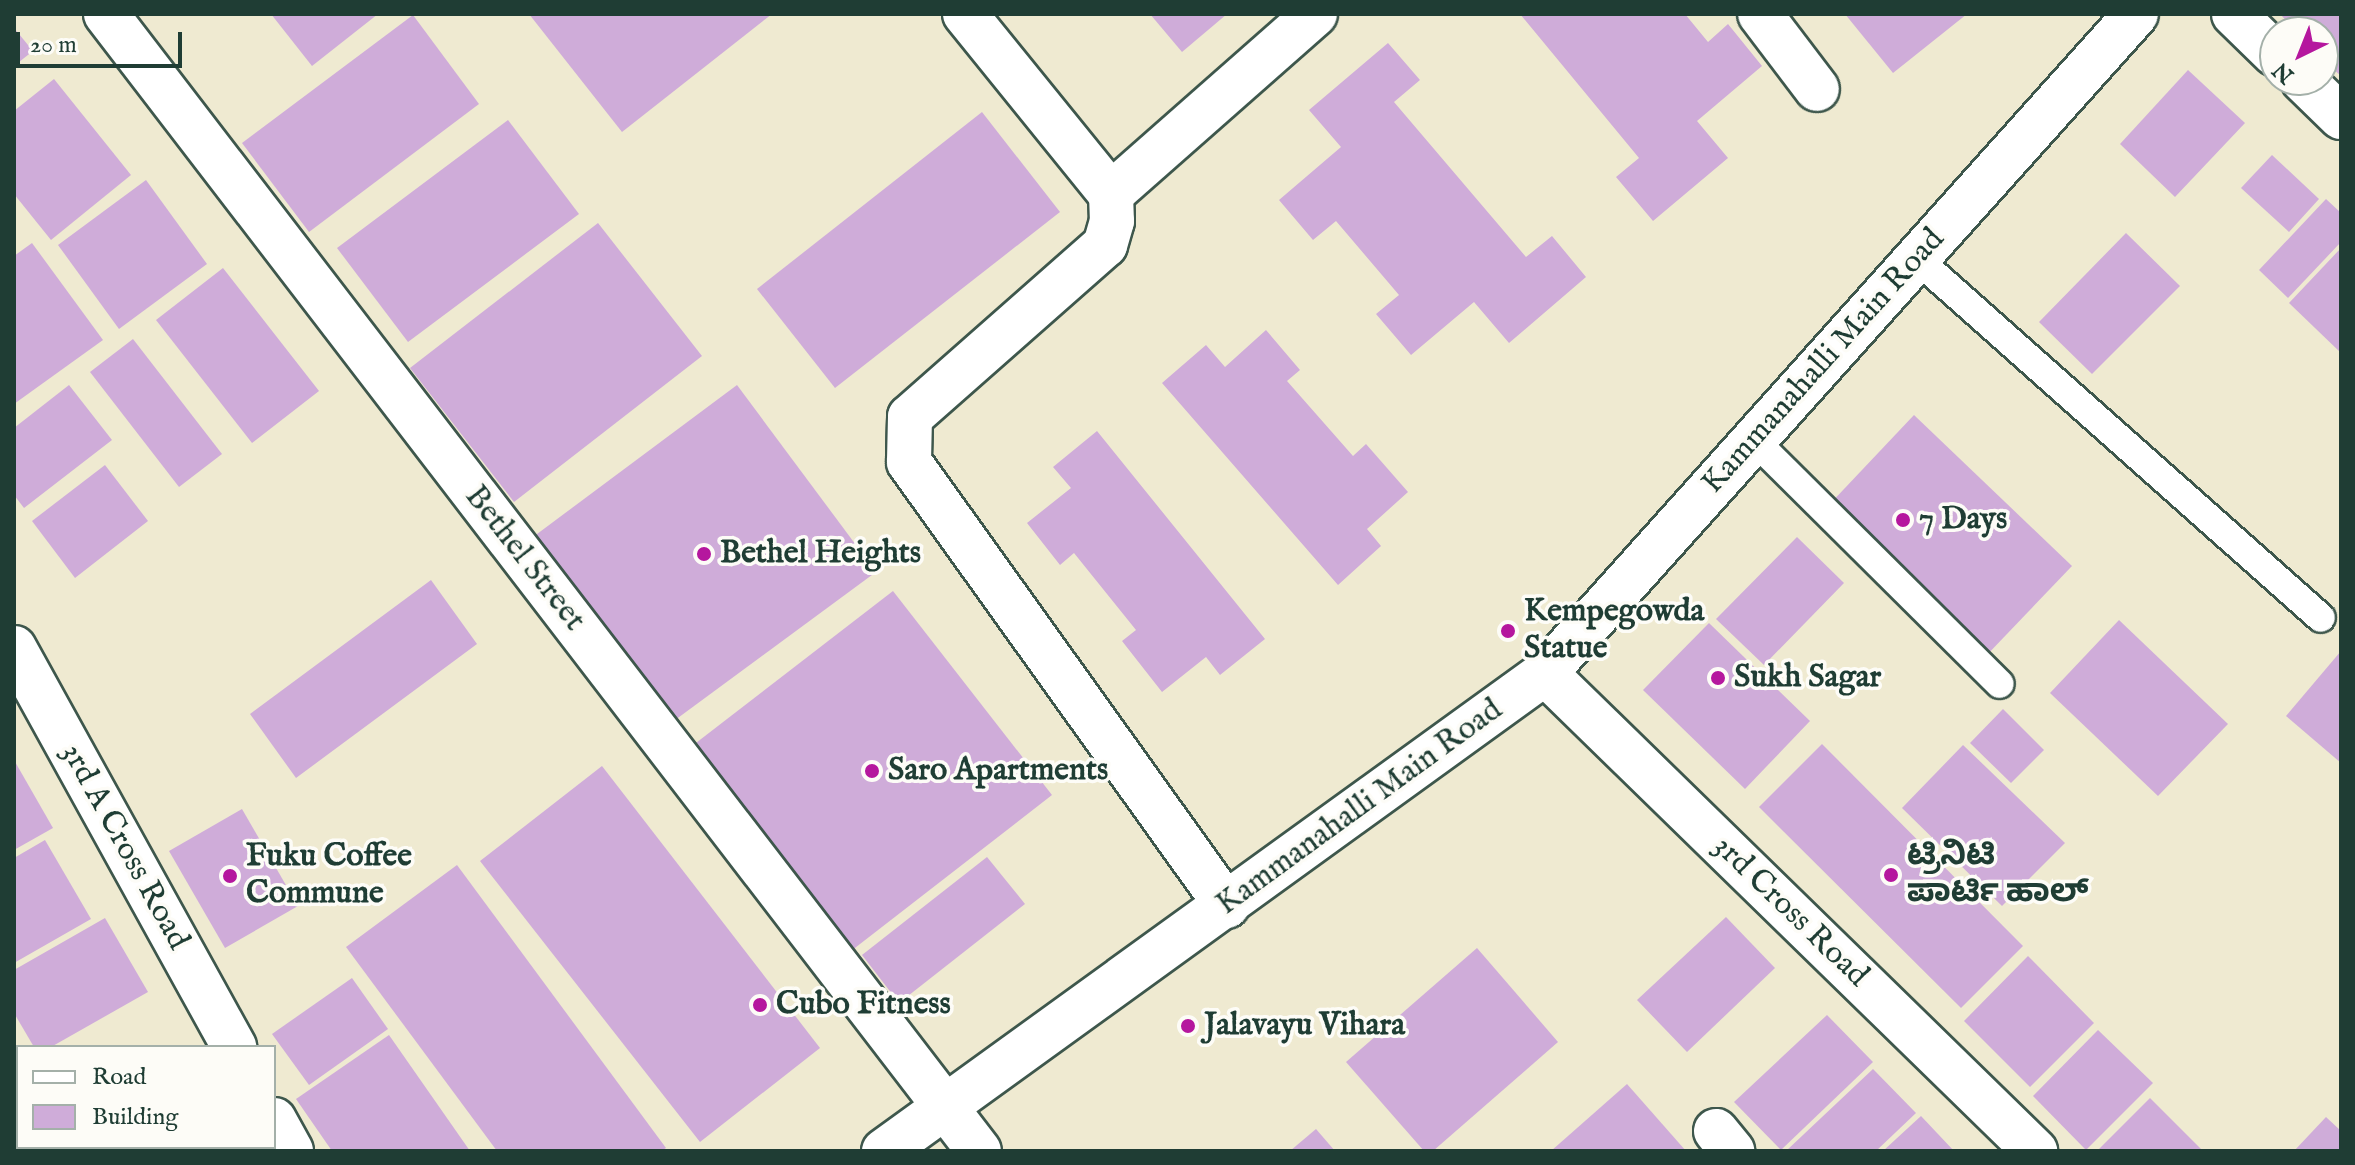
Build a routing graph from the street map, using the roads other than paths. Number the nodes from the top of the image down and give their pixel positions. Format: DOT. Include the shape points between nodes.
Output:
graph roads {
  1 [pos="106,14"];
  2 [pos="965,14"];
  3 [pos="1315,14"];
  4 [pos="1760,14"];
  5 [pos="2136,14"];
  6 [pos="2234,14"];
  7 [pos="2259,38"];
  8 [pos="1817,89"];
  9 [pos="2319,96"];
  10 [pos="2341,117"];
  11 [pos="1111,194"];
  12 [pos="1917,259"];
  13 [pos="1754,440"];
  14 [pos="2321,618"];
  15 [pos="14,648"];
  16 [pos="1545,673"];
  17 [pos="2000,684"];
  18 [pos="1227,906"];
  19 [pos="233,1045"];
  20 [pos="943,1103"];
  21 [pos="276,1124"];
  22 [pos="893,1148"];
  23 [pos="291,1151"];
  24 [pos="979,1151"];
  25 [pos="2035,1151"];
  1 -- 20 [label="street, Bethel Street"];
  2 -- 11 [label="street"];
  3 -- 11 [label="street"];
  4 -- 8 [label="street"];
  5 -- 12 [label="street, Kammanahalli Main Road"];
  6 -- 7 [label="street"];
  9 -- 10 [label="street"];
  11 -- 18 [label="street" via="1105,245 910,417 909,462"];
  12 -- 13 [label="street, Kammanahalli Main Road"];
  12 -- 14 [label="lane"];
  13 -- 16 [label="street, Kammanahalli Main Road"];
  13 -- 17 [label="lane"];
  15 -- 19 [label="street, 3rd A Cross Road"];
  16 -- 18 [label="street, Kammanahalli Main Road"];
  16 -- 25 [label="street, 3rd Cross Road"];
  18 -- 20 [label="street, Kammanahalli Main Road"];
  20 -- 22 [label="street, Kammanahalli Main Road"];
  20 -- 24 [label="street, Bethel Street"];
  21 -- 23 [label="street"];
}
